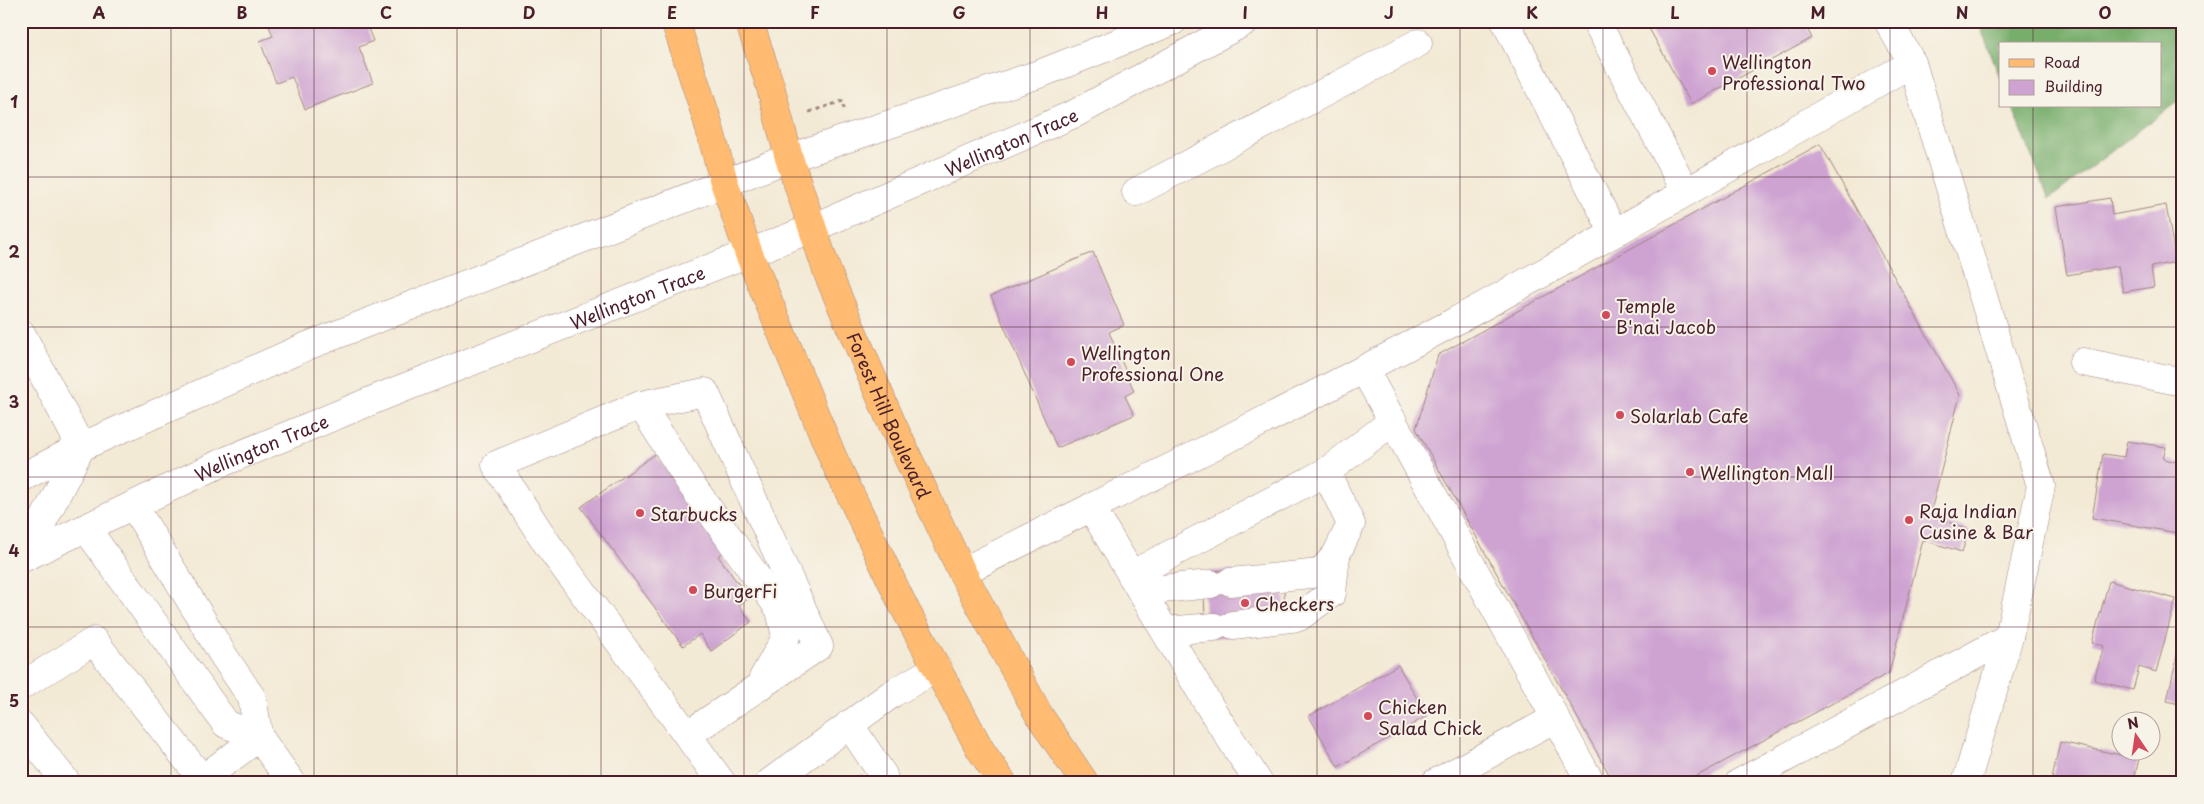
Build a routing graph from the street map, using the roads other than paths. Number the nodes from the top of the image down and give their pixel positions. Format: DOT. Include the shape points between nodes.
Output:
graph roads {
  1 [pos="675,21"];
  2 [pos="749,21"];
  3 [pos="1173,21"];
  4 [pos="1246,21"];
  5 [pos="1505,21"];
  6 [pos="1596,21"];
  7 [pos="1888,21"];
  8 [pos="1418,43"];
  9 [pos="1912,63"];
  10 [pos="789,158"];
  11 [pos="724,182"];
  12 [pos="1136,192"];
  13 [pos="1686,192"];
  14 [pos="813,228"];
  15 [pos="1614,233"];
  16 [pos="749,254"];
  17 [pos="21,333"];
  18 [pos="2083,362"];
  19 [pos="1364,369"];
  20 [pos="2183,382"];
  21 [pos="641,405"];
  22 [pos="1392,422"];
  23 [pos="81,447"];
  24 [pos="1326,472"];
  25 [pos="21,478"];
  26 [pos="134,506"];
  27 [pos="1091,507"];
  28 [pos="86,528"];
  29 [pos="1336,555"];
  30 [pos="23,558"];
  31 [pos="962,572"];
  32 [pos="1136,583"];
  33 [pos="1165,631"];
  34 [pos="2009,637"];
  35 [pos="937,668"];
  36 [pos="759,684"];
  37 [pos="21,686"];
  38 [pos="1554,718"];
  39 [pos="21,724"];
  40 [pos="849,724"];
  41 [pos="687,735"];
  42 [pos="259,737"];
  43 [pos="883,775"];
  44 [pos="199,781"];
  45 [pos="68,783"];
  46 [pos="292,783"];
  47 [pos="722,783"];
  48 [pos="769,783"];
  49 [pos="1003,783"];
  50 [pos="1085,783"];
  51 [pos="1259,783"];
  52 [pos="1435,783"];
  53 [pos="1590,783"];
  54 [pos="1739,783"];
  55 [pos="1966,783"];
  1 -- 11 [label="main road"];
  2 -- 10 [label="main road, Forest Hill Boulevard"];
  3 -- 10 [label="street" via="1042,73"];
  4 -- 14 [label="street, Wellington Trace" via="1076,114"];
  5 -- 15 [label="street"];
  6 -- 13 [label="street"];
  7 -- 9 [label="street"];
  8 -- 12 [label="street"];
  9 -- 13 [label="street"];
  9 -- 34 [label="street" via="2041,486"];
  10 -- 11 [label="street"];
  10 -- 14 [label="main road, Forest Hill Boulevard"];
  11 -- 16 [label="main road"];
  11 -- 23 [label="street" via="305,347"];
  13 -- 15 [label="street"];
  14 -- 16 [label="street, Wellington Trace"];
  14 -- 31 [label="main road, Forest Hill Boulevard" via="828,274 892,424"];
  15 -- 19 [label="street"];
  16 -- 26 [label="street, Wellington Trace" via="383,396 221,463"];
  16 -- 35 [label="main road" via="833,458 903,605"];
  17 -- 23 [label="street"];
  18 -- 20 [label="street"];
  19 -- 22 [label="street"];
  19 -- 27 [label="street"];
  21 -- 36 [label="street" via="780,610 786,637"];
  21 -- 36 [label="street" via="705,392 818,646"];
  21 -- 41 [label="street" via="496,465 548,545"];
  22 -- 24 [label="street"];
  22 -- 38 [label="street"];
  23 -- 25 [label="street"];
  23 -- 30 [label="street"];
  24 -- 29 [label="street" via="1351,524"];
  24 -- 32 [label="street"];
  26 -- 28 [label="street, Wellington Trace"];
  26 -- 42 [label="street" via="252,698"];
  27 -- 31 [label="street"];
  27 -- 32 [label="street"];
  28 -- 30 [label="street, Wellington Trace"];
  28 -- 42 [label="street" via="226,724"];
  29 -- 32 [label="street" via="1320,573 1220,583"];
  29 -- 33 [label="street" via="1332,593 1299,617"];
  31 -- 50 [label="main road, Forest Hill Boulevard" via="1039,715"];
  32 -- 33 [label="street"];
  33 -- 51 [label="street"];
  34 -- 54 [label="street"];
  34 -- 55 [label="street"];
  35 -- 40 [label="street" via="893,693"];
  35 -- 49 [label="main road" via="980,749"];
  36 -- 41 [label="street"];
  37 -- 44 [label="street" via="94,642"];
  38 -- 52 [label="street"];
  38 -- 53 [label="street"];
  39 -- 45 [label="street"];
  40 -- 43 [label="street"];
  40 -- 48 [label="street"];
  41 -- 47 [label="street"];
  42 -- 44 [label="street"];
  42 -- 46 [label="street"];
}
